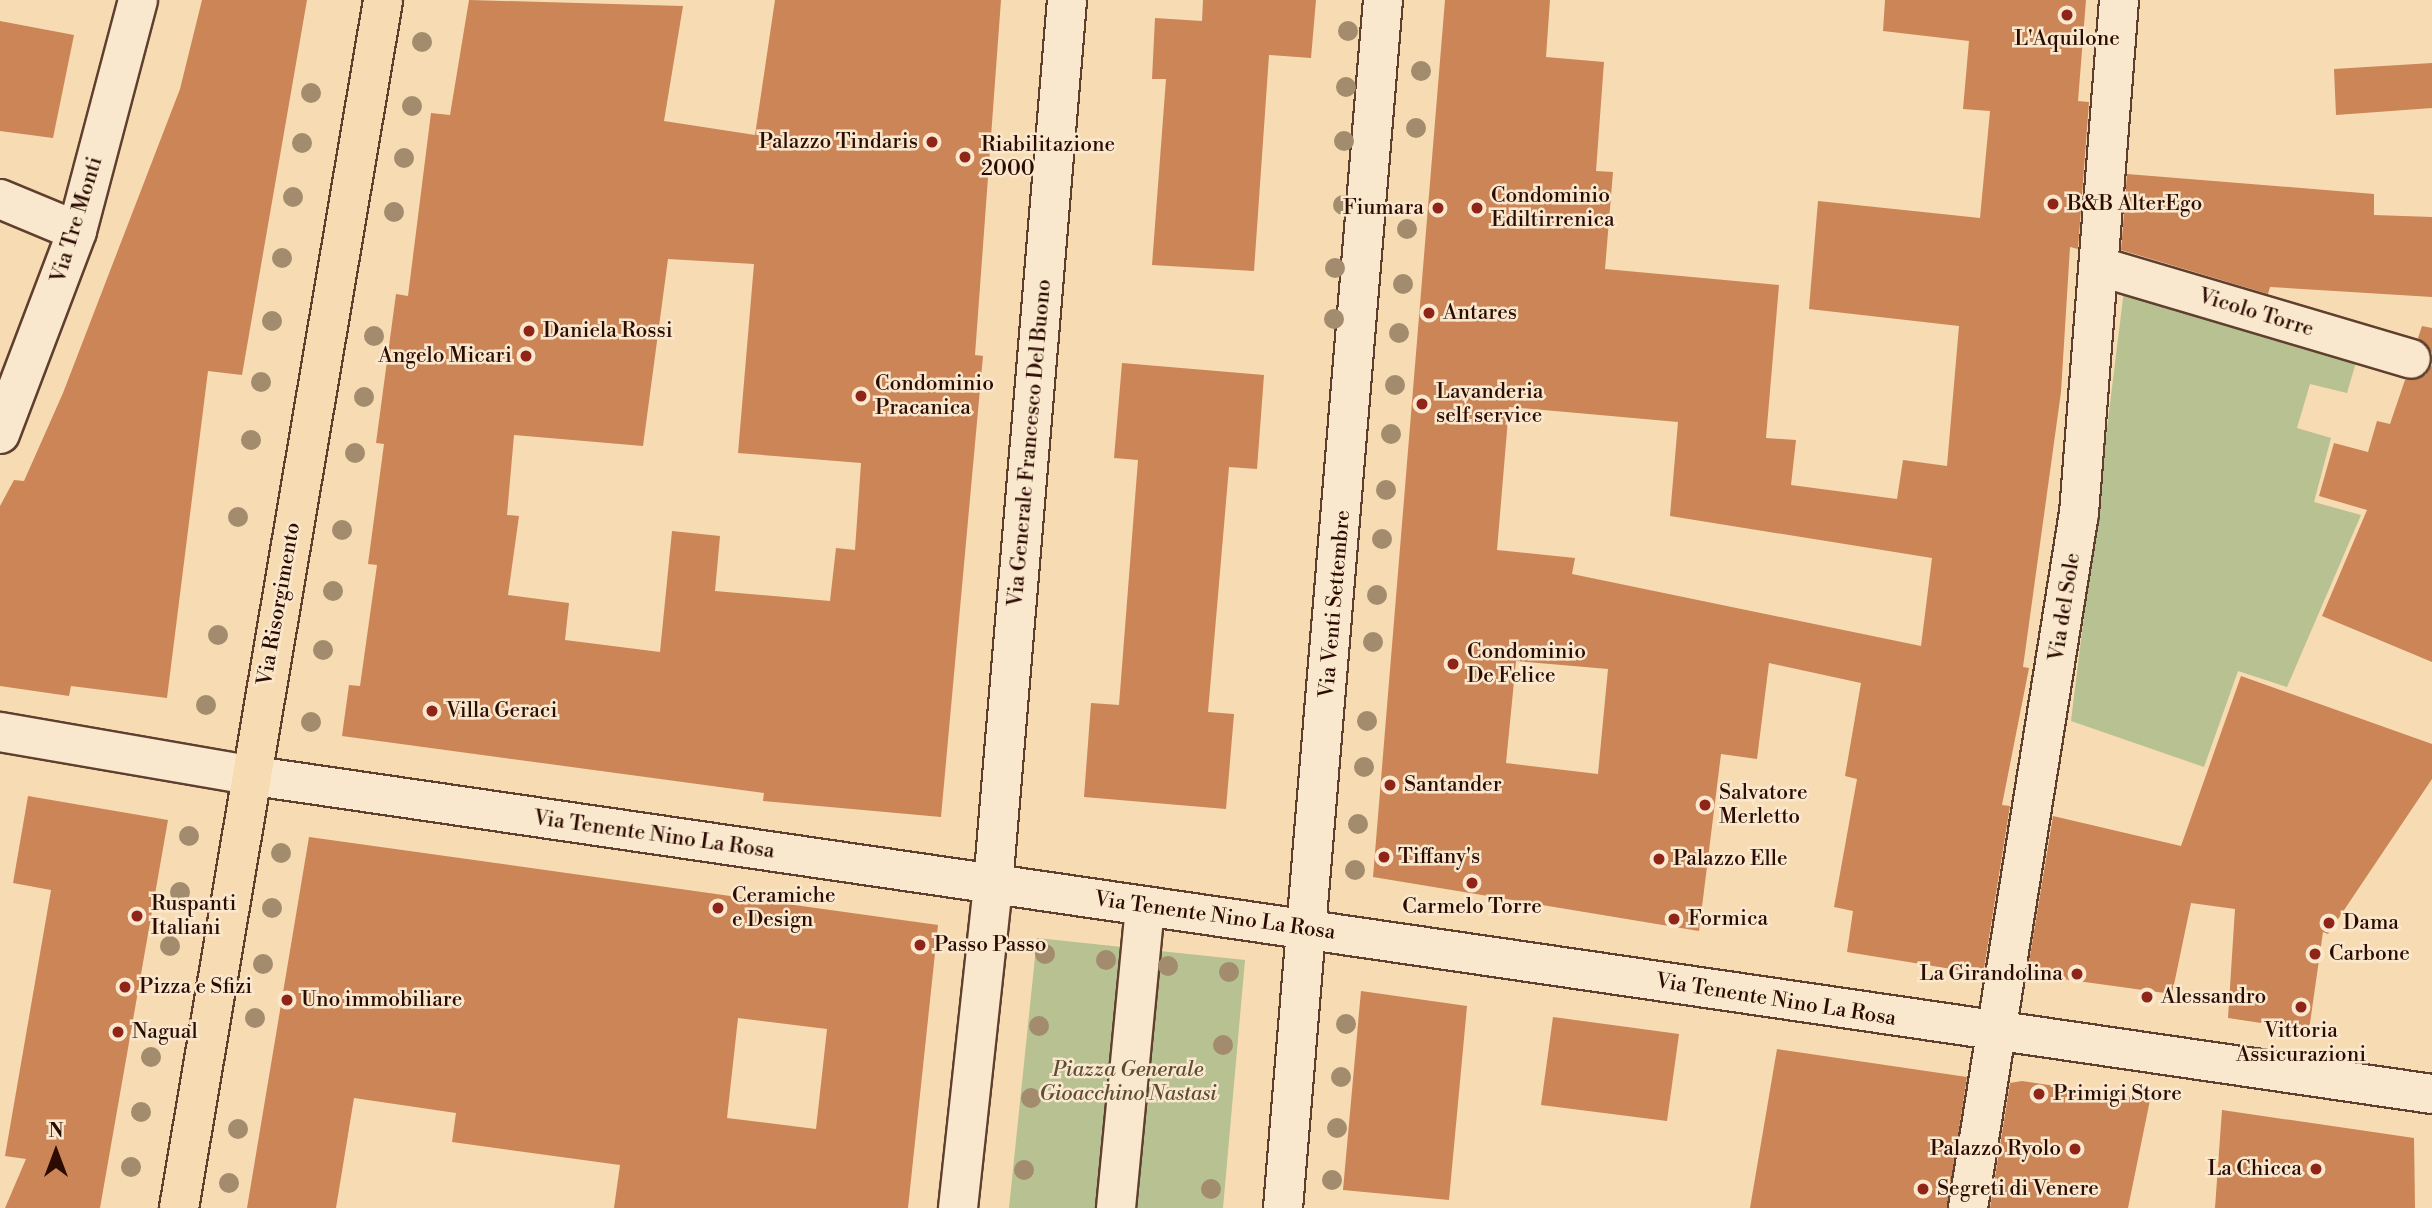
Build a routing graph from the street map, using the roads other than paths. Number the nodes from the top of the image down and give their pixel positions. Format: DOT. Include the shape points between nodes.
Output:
graph roads {
  1 [pos="138,0"];
  2 [pos="383,0"];
  3 [pos="1067,0"];
  4 [pos="1383,0"];
  5 [pos="2119,0"];
  6 [pos="0,200"];
  7 [pos="77,231"];
  8 [pos="2101,267"];
  9 [pos="2411,359"];
  10 [pos="0,434"];
  11 [pos="0,732"];
  12 [pos="248,775"];
  13 [pos="993,885"];
  14 [pos="1145,906"];
  15 [pos="1309,929"];
  16 [pos="2000,1033"];
  17 [pos="2432,1094"];
  18 [pos="179,1208"];
  19 [pos="958,1208"];
  20 [pos="1116,1208"];
  21 [pos="1283,1208"];
  22 [pos="1968,1208"];
  1 -- 7 [label="street, Via Tre Monti"];
  2 -- 12 [label="main road, Via Risorgimento"];
  3 -- 13 [label="street, Via Generale Francesco Del Buono"];
  4 -- 15 [label="street, Via Venti Settembre"];
  5 -- 8 [label="street, Via del Sole"];
  6 -- 7 [label="street"];
  7 -- 10 [label="street, Via Tre Monti"];
  8 -- 9 [label="street, Vicolo Torre"];
  8 -- 16 [label="street, Via del Sole" via="2079,513"];
  11 -- 12 [label="street, Via Tenente Nino La Rosa"];
  12 -- 13 [label="street, Via Tenente Nino La Rosa"];
  12 -- 18 [label="main road, Via Risorgimento"];
  13 -- 14 [label="street, Via Tenente Nino La Rosa"];
  13 -- 19 [label="street"];
  14 -- 15 [label="street, Via Tenente Nino La Rosa"];
  14 -- 20 [label="street"];
  15 -- 16 [label="street, Via Tenente Nino La Rosa"];
  15 -- 21 [label="street, Via Venti Settembre"];
  16 -- 17 [label="street, Via Tenente Nino La Rosa"];
  16 -- 22 [label="street, Via del Sole"];
}
